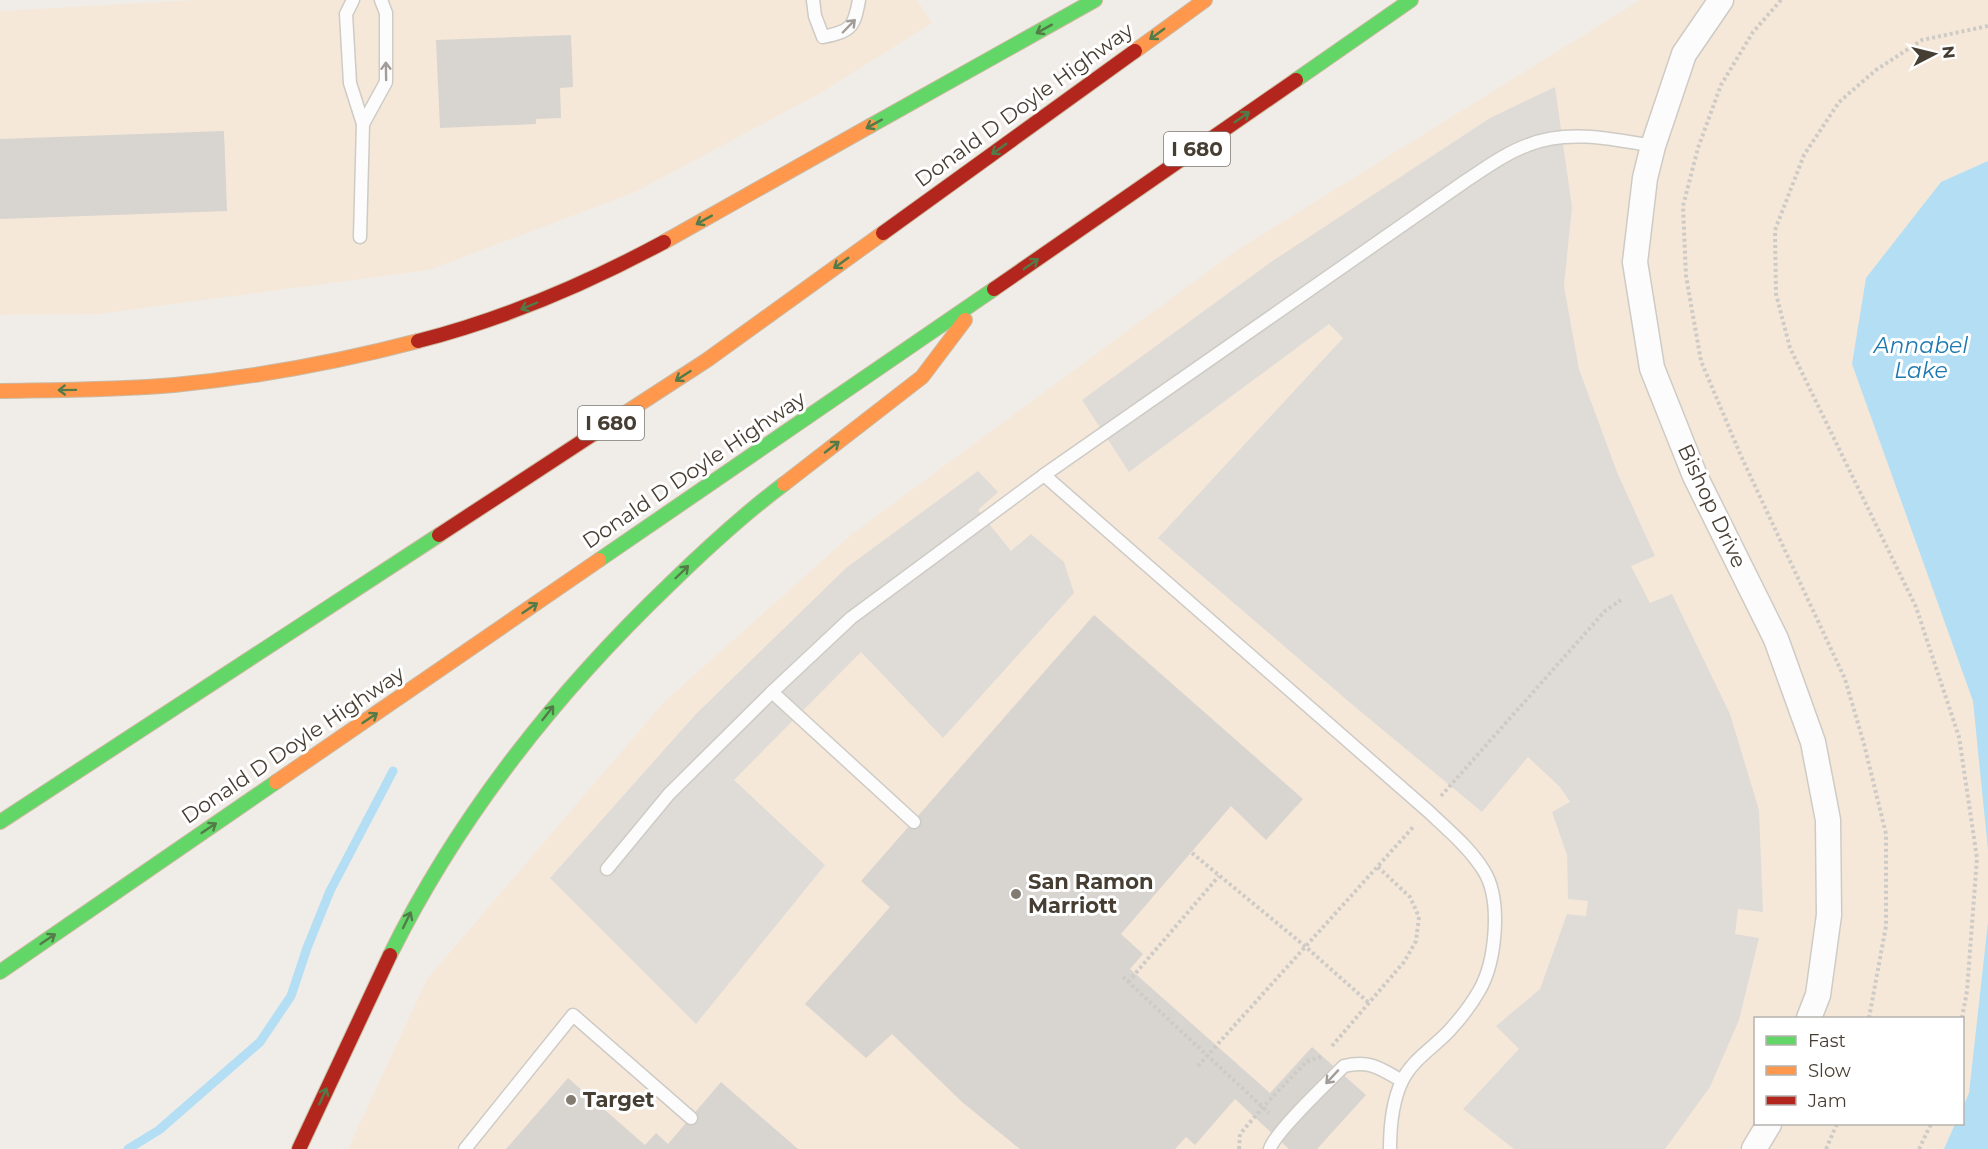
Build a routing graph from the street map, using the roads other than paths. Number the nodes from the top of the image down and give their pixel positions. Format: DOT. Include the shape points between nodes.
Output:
graph roads {
  1 [pos="353,0"];
  2 [pos="381,0"];
  3 [pos="813,0"];
  4 [pos="859,0"];
  5 [pos="1095,0"];
  6 [pos="1205,0"];
  7 [pos="1411,0"];
  8 [pos="1721,0"];
  9 [pos="363,124"];
  10 [pos="1653,146"];
  11 [pos="360,237"];
  12 [pos="982,297"];
  13 [pos="0,391"];
  14 [pos="1044,475"];
  15 [pos="771,692"];
  16 [pos="0,822"];
  17 [pos="914,822"];
  18 [pos="607,869"];
  19 [pos="0,972"];
  20 [pos="1809,1017"];
  21 [pos="1402,1081"];
  22 [pos="691,1118"];
  23 [pos="1768,1125"];
  24 [pos="299,1149"];
  25 [pos="465,1149"];
  26 [pos="1270,1149"];
  27 [pos="1390,1149"];
  28 [pos="1754,1149"];
  1 -- 9 [label="lane" via="346,14 350,83"];
  9 -- 2 [label="lane, one-way" via="387,82 386,12"];
  3 -- 4 [label="lane, one-way" via="823,37 843,33 855,21"];
  5 -- 13 [label="highway, one-way" via="671,238 596,278 519,310 372,353 212,381"];
  6 -- 16 [label="highway, Donald D Doyle Highway / I 680, one-way" via="707,360"];
  12 -- 7 [label="highway, Donald D Doyle Highway / I 680, one-way"];
  8 -- 10 [label="street, Bishop Drive" via="1684,54"];
  9 -- 11 [label="lane"];
  10 -- 14 [label="lane" via="1600,137 1556,138 1529,144 1493,163"];
  10 -- 20 [label="street, Bishop Drive" via="1635,262 1652,368 1695,476 1776,639 1813,742 1828,820 1829,915 1818,995"];
  19 -- 12 [label="highway, Donald D Doyle Highway / I 680, one-way"];
  24 -- 12 [label="highway, one-way" via="413,909 506,768 568,689 701,554 778,488 922,377"];
  14 -- 15 [label="lane" via="851,618"];
  14 -- 21 [label="lane" via="1428,811 1484,871 1491,887 1496,926 1480,990"];
  15 -- 17 [label="lane"];
  15 -- 18 [label="lane" via="669,794"];
  21 -- 26 [label="lane, one-way" via="1373,1064 1344,1066 1285,1127"];
  21 -- 27 [label="lane"];
  22 -- 25 [label="lane" via="573,1015"];
  23 -- 28 [label="street"];
}
